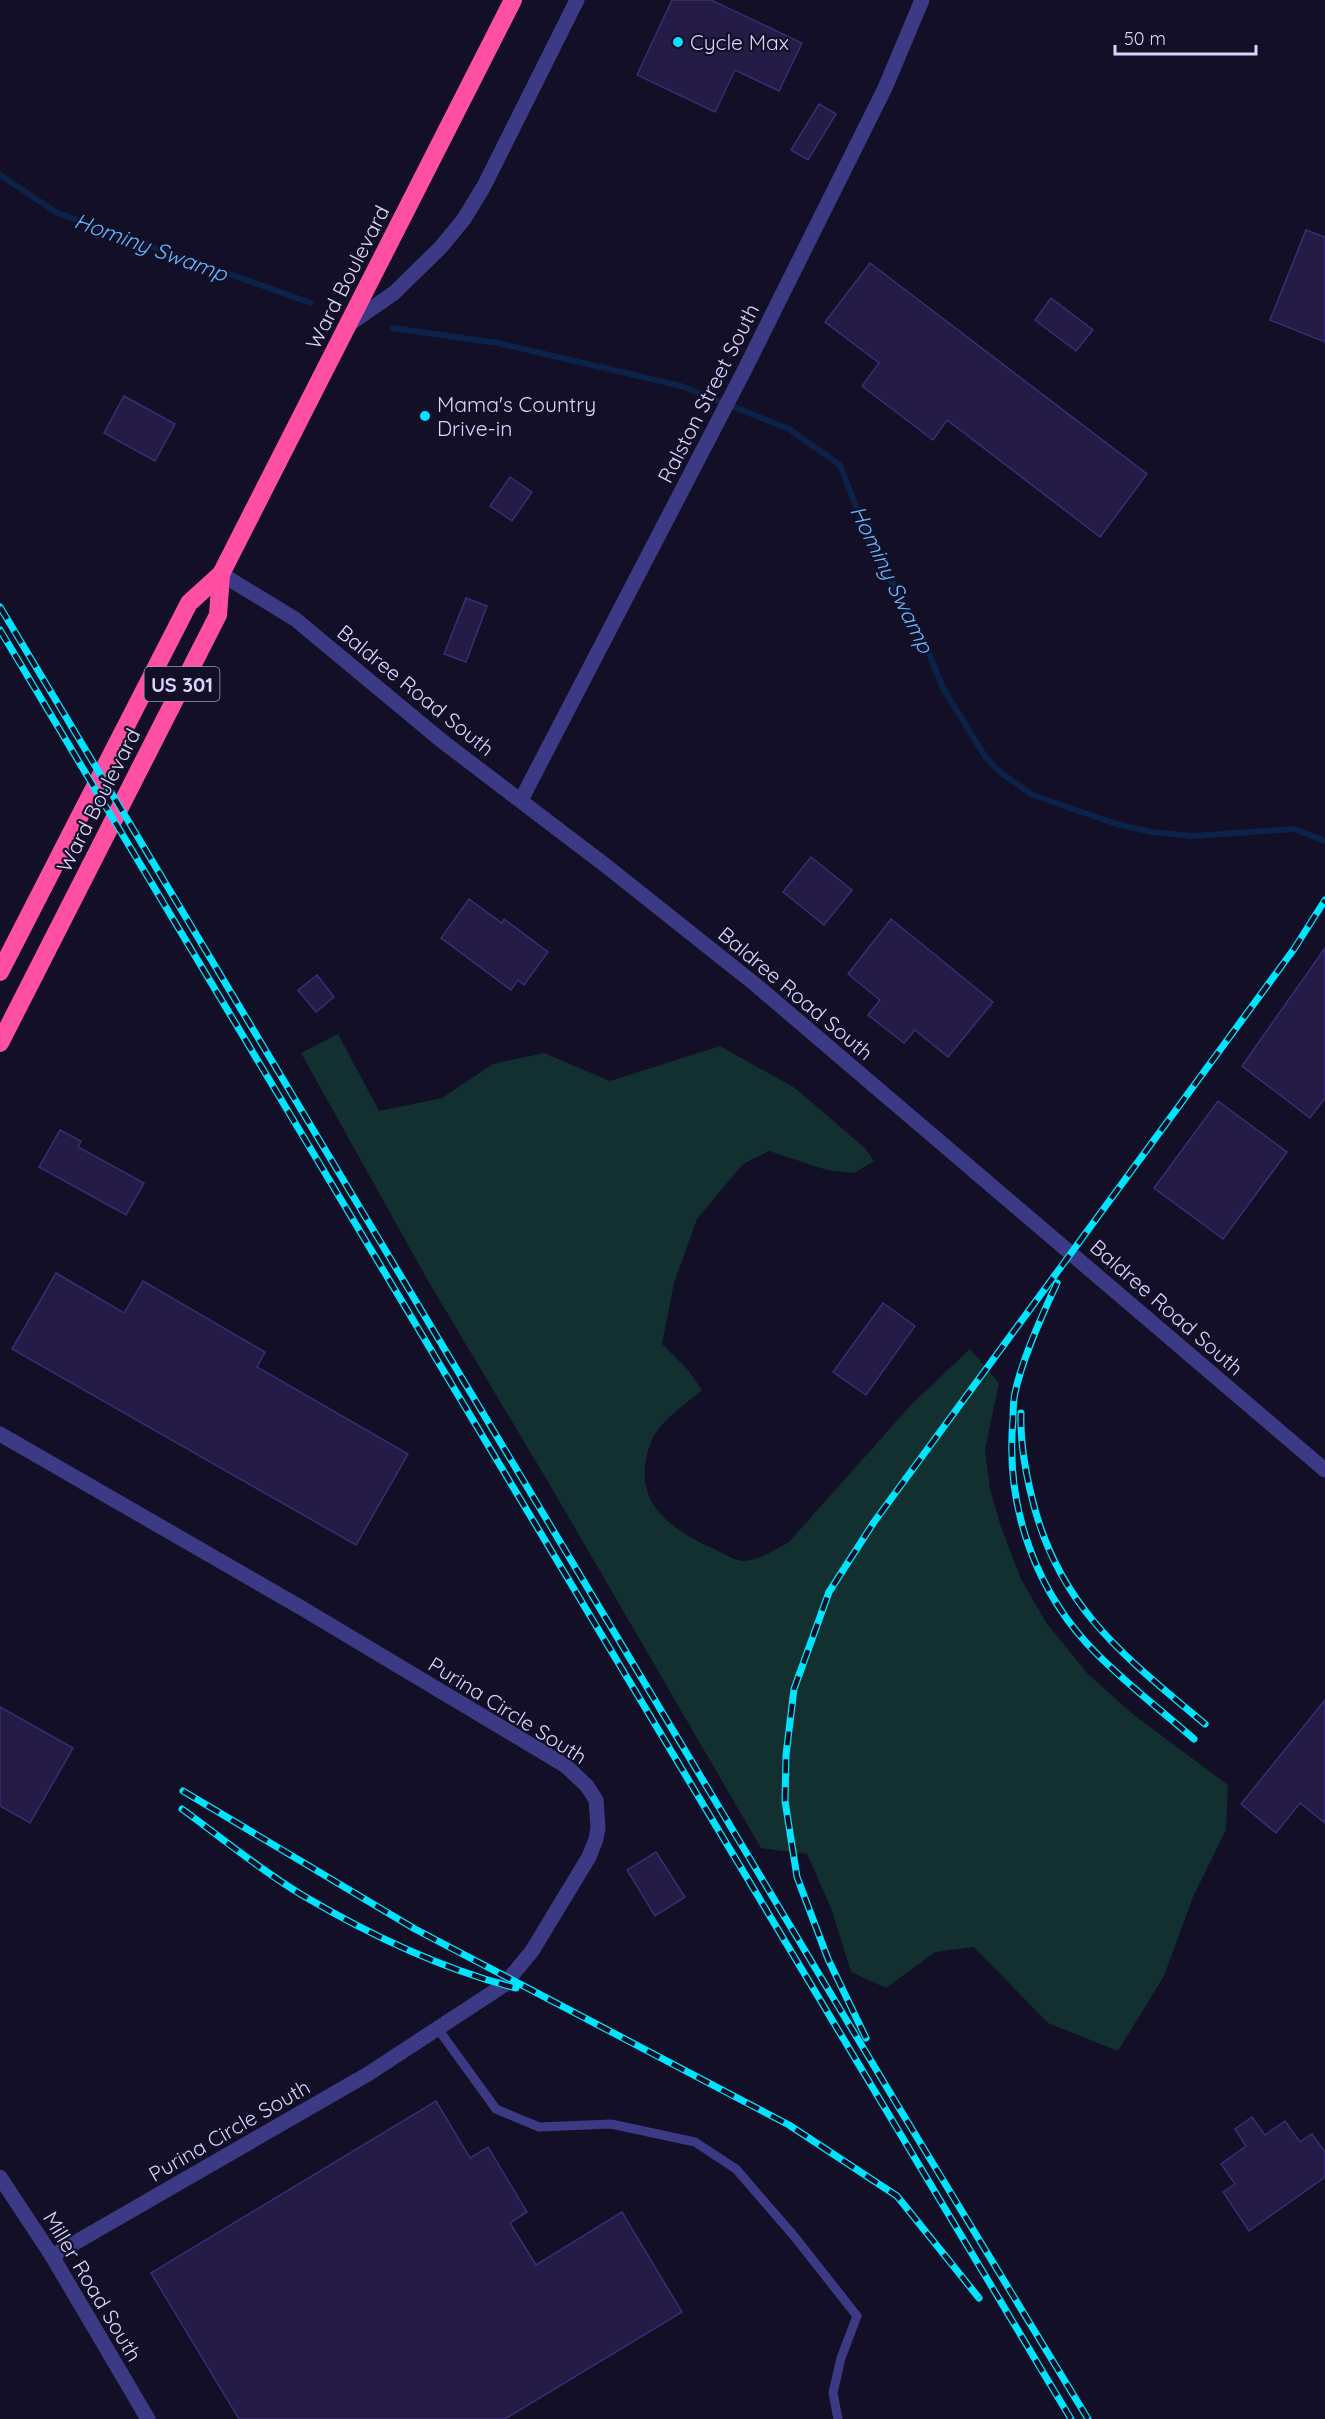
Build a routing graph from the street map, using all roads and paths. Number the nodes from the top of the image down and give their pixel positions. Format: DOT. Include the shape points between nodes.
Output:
graph roads {
  1 [pos="513,0"];
  2 [pos="577,0"];
  3 [pos="922,0"];
  4 [pos="348,326"];
  5 [pos="221,574"];
  6 [pos="521,801"];
  7 [pos="0,972"];
  8 [pos="0,1043"];
  9 [pos="0,1434"];
  10 [pos="1325,1470"];
  11 [pos="438,2029"];
  12 [pos="0,2177"];
  13 [pos="52,2256"];
  14 [pos="148,2419"];
  15 [pos="838,2419"];
  1 -- 4 [label="highway, Ward Boulevard"];
  2 -- 4 [label="street" via="464,219 441,248 394,293"];
  3 -- 6 [label="street, Ralston Street South" via="885,88 744,371"];
  4 -- 5 [label="highway, Ward Boulevard"];
  5 -- 6 [label="street, Baldree Road South" via="295,619"];
  5 -- 7 [label="highway, Ward Boulevard / US 301" via="189,603"];
  5 -- 8 [label="highway, Ward Boulevard / US 301" via="218,615"];
  6 -- 10 [label="street, Baldree Road South" via="765,992"];
  9 -- 11 [label="street, Purina Circle South" via="566,1766 587,1786 597,1800 596,1839 532,1951 504,1985"];
  11 -- 13 [label="street, Purina Circle South" via="368,2074"];
  11 -- 15 [label="lane" via="496,2109 539,2127 611,2124 695,2142 736,2169 857,2316 833,2393"];
  12 -- 13 [label="street, Miller Road South"];
  13 -- 14 [label="street, Miller Road South"];
}
